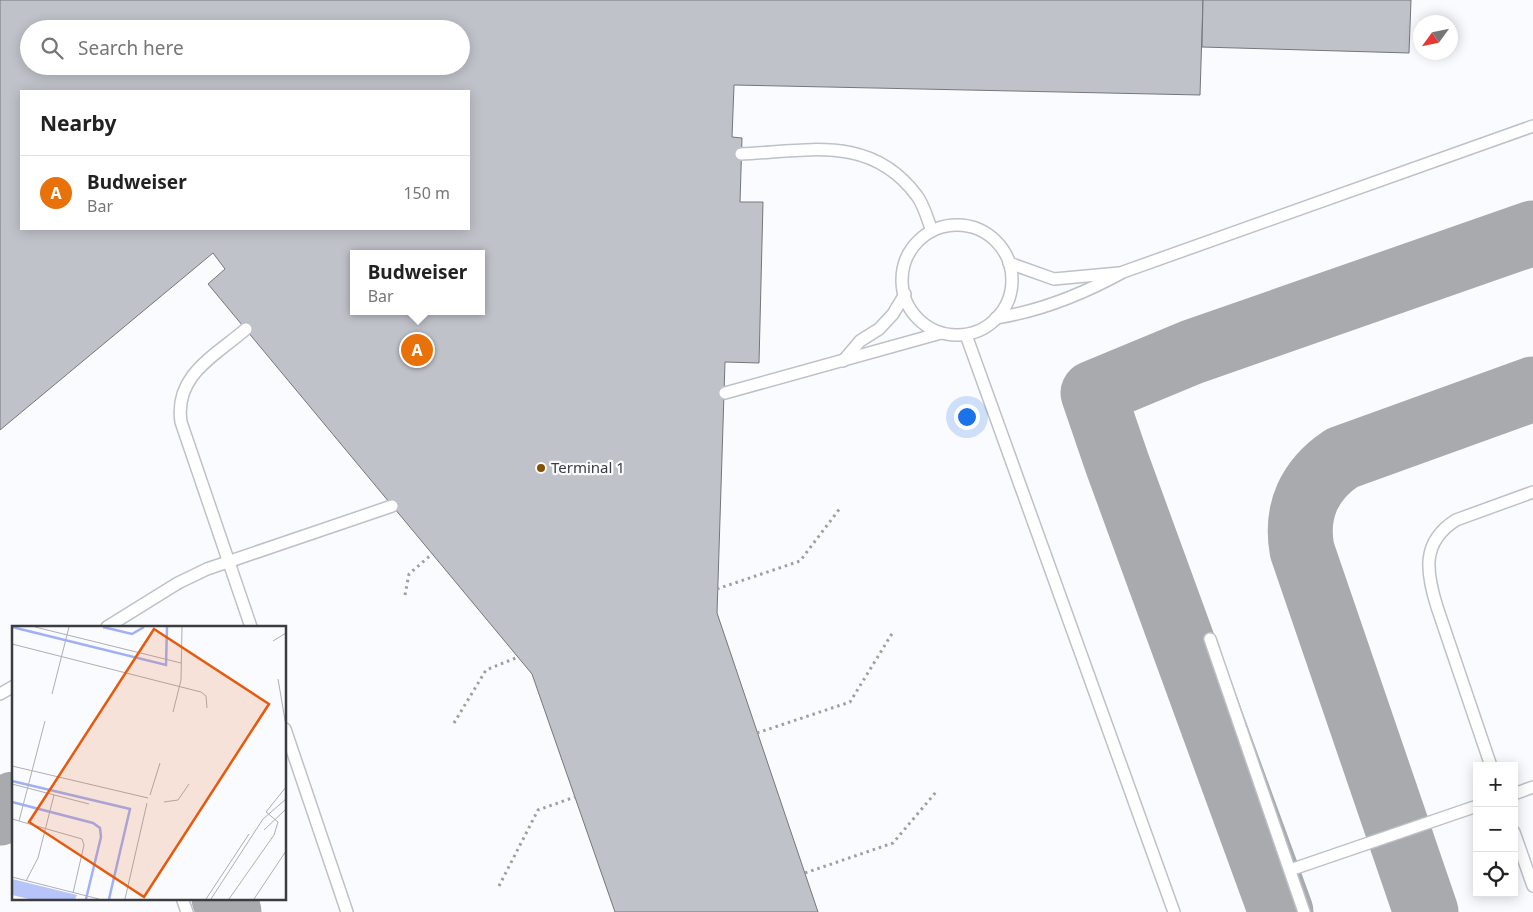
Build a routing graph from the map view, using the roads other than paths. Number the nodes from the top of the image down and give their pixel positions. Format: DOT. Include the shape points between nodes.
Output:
graph roads {
  1 [pos="1533,126"];
  2 [pos="741,154"];
  3 [pos="932,232"];
  4 [pos="1009,264"];
  5 [pos="1123,272"];
  6 [pos="905,294"];
  7 [pos="996,318"];
  8 [pos="246,329"];
  9 [pos="941,333"];
  10 [pos="966,334"];
  11 [pos="843,361"];
  12 [pos="724,393"];
  13 [pos="1533,492"];
  14 [pos="392,506"];
  15 [pos="228,561"];
  16 [pos="109,626"];
  17 [pos="250,626"];
  18 [pos="1210,639"];
  19 [pos="12,687"];
  20 [pos="0,694"];
  21 [pos="286,732"];
  22 [pos="1491,762"];
  23 [pos="1533,787"];
  24 [pos="1518,793"];
  25 [pos="1474,807"];
  26 [pos="1518,843"];
  27 [pos="1290,870"];
  28 [pos="1533,886"];
  29 [pos="183,900"];
  30 [pos="187,912"];
  31 [pos="347,912"];
  32 [pos="1174,912"];
  33 [pos="1304,912"];
  1 -- 5 [label="lane"];
  2 -- 3 [label="lane" via="844,150 870,157 891,170 918,197"];
  3 -- 4 [label="lane" via="951,225 983,231 996,241"];
  3 -- 6 [label="lane" via="911,250 904,266"];
  4 -- 5 [label="lane" via="1054,279"];
  4 -- 7 [label="lane" via="1012,285 1008,301"];
  5 -- 7 [label="lane" via="1090,290 1049,306"];
  6 -- 9 [label="lane" via="914,313 925,325"];
  6 -- 11 [label="lane" via="879,329 860,341"];
  7 -- 10 [label="lane" via="988,326"];
  8 -- 15 [label="lane" via="194,373 182,393 179,406 181,422"];
  9 -- 10 [label="lane"];
  9 -- 11 [label="lane"];
  10 -- 32 [label="lane"];
  11 -- 12 [label="lane"];
  13 -- 22 [label="lane" via="1446,526 1430,552 1427,568 1434,599"];
  14 -- 15 [label="lane"];
  15 -- 16 [label="lane" via="178,583"];
  15 -- 17 [label="lane"];
  18 -- 27 [label="lane"];
  19 -- 20 [label="lane"];
  21 -- 31 [label="lane"];
  23 -- 24 [label="lane"];
  25 -- 27 [label="lane"];
  26 -- 28 [label="lane"];
  27 -- 33 [label="lane"];
  29 -- 30 [label="lane"];
}
